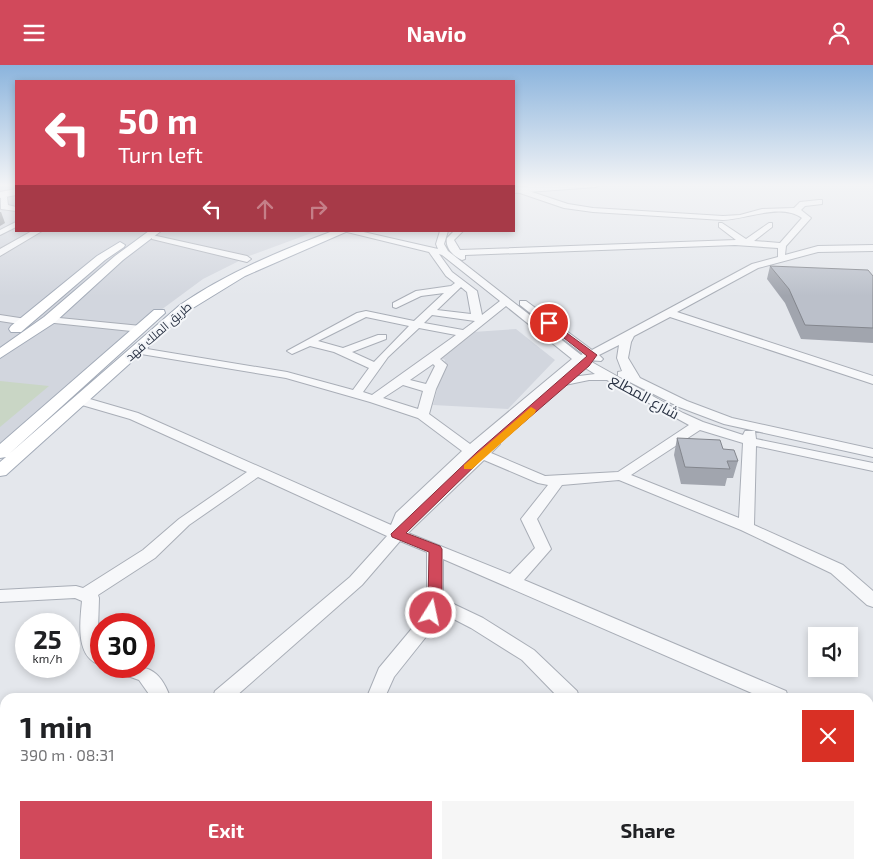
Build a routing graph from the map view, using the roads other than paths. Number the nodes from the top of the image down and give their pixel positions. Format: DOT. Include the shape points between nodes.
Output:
graph roads {
  1 [pos="803,221"];
  2 [pos="15,225"];
  3 [pos="722,225"];
  4 [pos="769,225"];
  5 [pos="20,232"];
  6 [pos="36,232"];
  7 [pos="164,232"];
  8 [pos="321,232"];
  9 [pos="340,232"];
  10 [pos="351,232"];
  11 [pos="444,232"];
  12 [pos="458,232"];
  13 [pos="0,233"];
  14 [pos="150,235"];
  15 [pos="0,243"];
  16 [pos="747,244"];
  17 [pos="782,246"];
  18 [pos="873,248"];
  19 [pos="432,250"];
  20 [pos="0,253"];
  21 [pos="445,253"];
  22 [pos="456,253"];
  23 [pos="781,258"];
  24 [pos="247,259"];
  25 [pos="461,266"];
  26 [pos="449,274"];
  27 [pos="461,282"];
  28 [pos="452,289"];
  29 [pos="506,301"];
  30 [pos="396,305"];
  31 [pos="428,312"];
  32 [pos="669,313"];
  33 [pos="0,318"];
  34 [pos="481,318"];
  35 [pos="49,320"];
  36 [pos="26,322"];
  37 [pos="415,323"];
  38 [pos="141,329"];
  39 [pos="465,334"];
  40 [pos="629,336"];
  41 [pos="382,337"];
  42 [pos="0,341"];
  43 [pos="309,342"];
  44 [pos="135,351"];
  45 [pos="292,351"];
  46 [pos="343,352"];
  47 [pos="0,354"];
  48 [pos="433,359"];
  49 [pos="586,359"];
  50 [pos="374,366"];
  51 [pos="611,378"];
  52 [pos="399,380"];
  53 [pos="873,380"];
  54 [pos="565,381"];
  55 [pos="637,382"];
  56 [pos="430,389"];
  57 [pos="356,394"];
  58 [pos="374,399"];
  59 [pos="79,400"];
  60 [pos="422,415"];
  61 [pos="698,425"];
  62 [pos="750,434"];
  63 [pos="30,444"];
  64 [pos="6,447"];
  65 [pos="476,453"];
  66 [pos="873,453"];
  67 [pos="873,467"];
  68 [pos="0,471"];
  69 [pos="257,471"];
  70 [pos="621,477"];
  71 [pos="558,481"];
  72 [pos="746,527"];
  73 [pos="397,534"];
  74 [pos="435,549"];
  75 [pos="512,582"];
  76 [pos="86,594"];
  77 [pos="0,596"];
  78 [pos="873,601"];
  79 [pos="435,602"];
  80 [pos="90,613"];
  81 [pos="90,618"];
  82 [pos="90,640"];
  83 [pos="148,678"];
  84 [pos="158,693"];
  85 [pos="227,693"];
  86 [pos="378,693"];
  87 [pos="566,693"];
  88 [pos="754,693"];
  1 -- 17 [label="street"];
  2 -- 13 [label="street"];
  3 -- 16 [label="street"];
  4 -- 16 [label="street"];
  5 -- 15 [label="street"];
  6 -- 20 [label="street"];
  7 -- 14 [label="street"];
  8 -- 24 [label="main road, طريق الملك فهد"];
  9 -- 44 [label="main road, طريق الملك فهد" via="256,265 208,290"];
  10 -- 19 [label="street"];
  11 -- 21 [label="street" via="440,244"];
  12 -- 22 [label="street" via="450,240"];
  14 -- 24 [label="street"];
  14 -- 35 [label="main road"];
  14 -- 36 [label="main road" via="101,258"];
  16 -- 17 [label="street"];
  16 -- 22 [label="street"];
  16 -- 23 [label="street"];
  17 -- 23 [label="street"];
  18 -- 23 [label="street" via="818,249"];
  19 -- 21 [label="street"];
  19 -- 26 [label="street"];
  21 -- 25 [label="street, شارع المطلع"];
  22 -- 49 [label="street, شارع المطلع"];
  23 -- 32 [label="street" via="755,266"];
  24 -- 38 [label="main road, طريق الملك فهد" via="170,304"];
  25 -- 26 [label="street"];
  25 -- 29 [label="street, شارع المطلع"];
  26 -- 27 [label="street"];
  27 -- 28 [label="street"];
  27 -- 34 [label="street" via="472,291"];
  28 -- 30 [label="street" via="419,293"];
  28 -- 31 [label="street"];
  29 -- 34 [label="street"];
  29 -- 49 [label="street, شارع المطلع"];
  31 -- 34 [label="street"];
  31 -- 37 [label="street"];
  32 -- 40 [label="street"];
  32 -- 53 [label="street"];
  33 -- 36 [label="street"];
  34 -- 39 [label="street"];
  35 -- 38 [label="street"];
  35 -- 47 [label="main road"];
  36 -- 42 [label="main road"];
  37 -- 39 [label="street"];
  37 -- 43 [label="street" via="361,315"];
  37 -- 50 [label="street"];
  38 -- 64 [label="main road, طريق الملك فهد"];
  39 -- 48 [label="street"];
  40 -- 49 [label="street"];
  40 -- 55 [label="street" via="620,355 623,366"];
  41 -- 46 [label="street"];
  43 -- 45 [label="street"];
  43 -- 46 [label="street"];
  44 -- 57 [label="street" via="287,375"];
  44 -- 59 [label="main road, طريق الملك فهد"];
  46 -- 50 [label="street"];
  48 -- 52 [label="street"];
  48 -- 56 [label="street" via="441,365"];
  49 -- 51 [label="street, شارع المطلع"];
  49 -- 54 [label="street"];
  49 -- 55 [label="street, شارع المطلع"];
  49 -- 65 [label="street"];
  50 -- 57 [label="street"];
  51 -- 54 [label="street"];
  51 -- 61 [label="street, شارع المطلع"];
  52 -- 56 [label="street"];
  52 -- 58 [label="street"];
  54 -- 65 [label="street"];
  55 -- 62 [label="street, شارع المطلع"];
  56 -- 60 [label="street"];
  57 -- 58 [label="street"];
  58 -- 60 [label="street"];
  59 -- 63 [label="main road, طريق الملك فهد"];
  59 -- 69 [label="street" via="134,416"];
  60 -- 65 [label="street"];
  61 -- 62 [label="street, شارع المطلع"];
  61 -- 70 [label="street"];
  62 -- 66 [label="street, شارع المطلع"];
  62 -- 67 [label="street, شارع المطلع"];
  62 -- 72 [label="street"];
  63 -- 64 [label="main road"];
  63 -- 68 [label="main road, طريق الملك فهد"];
  65 -- 71 [label="street" via="543,480"];
  65 -- 73 [label="street"];
  69 -- 73 [label="street"];
  69 -- 76 [label="street" via="184,522 149,554"];
  70 -- 71 [label="street"];
  70 -- 72 [label="street"];
  71 -- 75 [label="street" via="529,519 543,549"];
  72 -- 78 [label="street" via="837,569"];
  73 -- 74 [label="street"];
  73 -- 85 [label="street" via="356,581"];
  74 -- 75 [label="street"];
  74 -- 79 [label="street"];
  75 -- 88 [label="street"];
  76 -- 77 [label="street"];
  76 -- 80 [label="street" via="91,598"];
  79 -- 86 [label="street" via="427,623 386,673"];
  79 -- 87 [label="street" via="477,623 528,655"];
  81 -- 82 [label="street"];
  83 -- 84 [label="street"];
}
